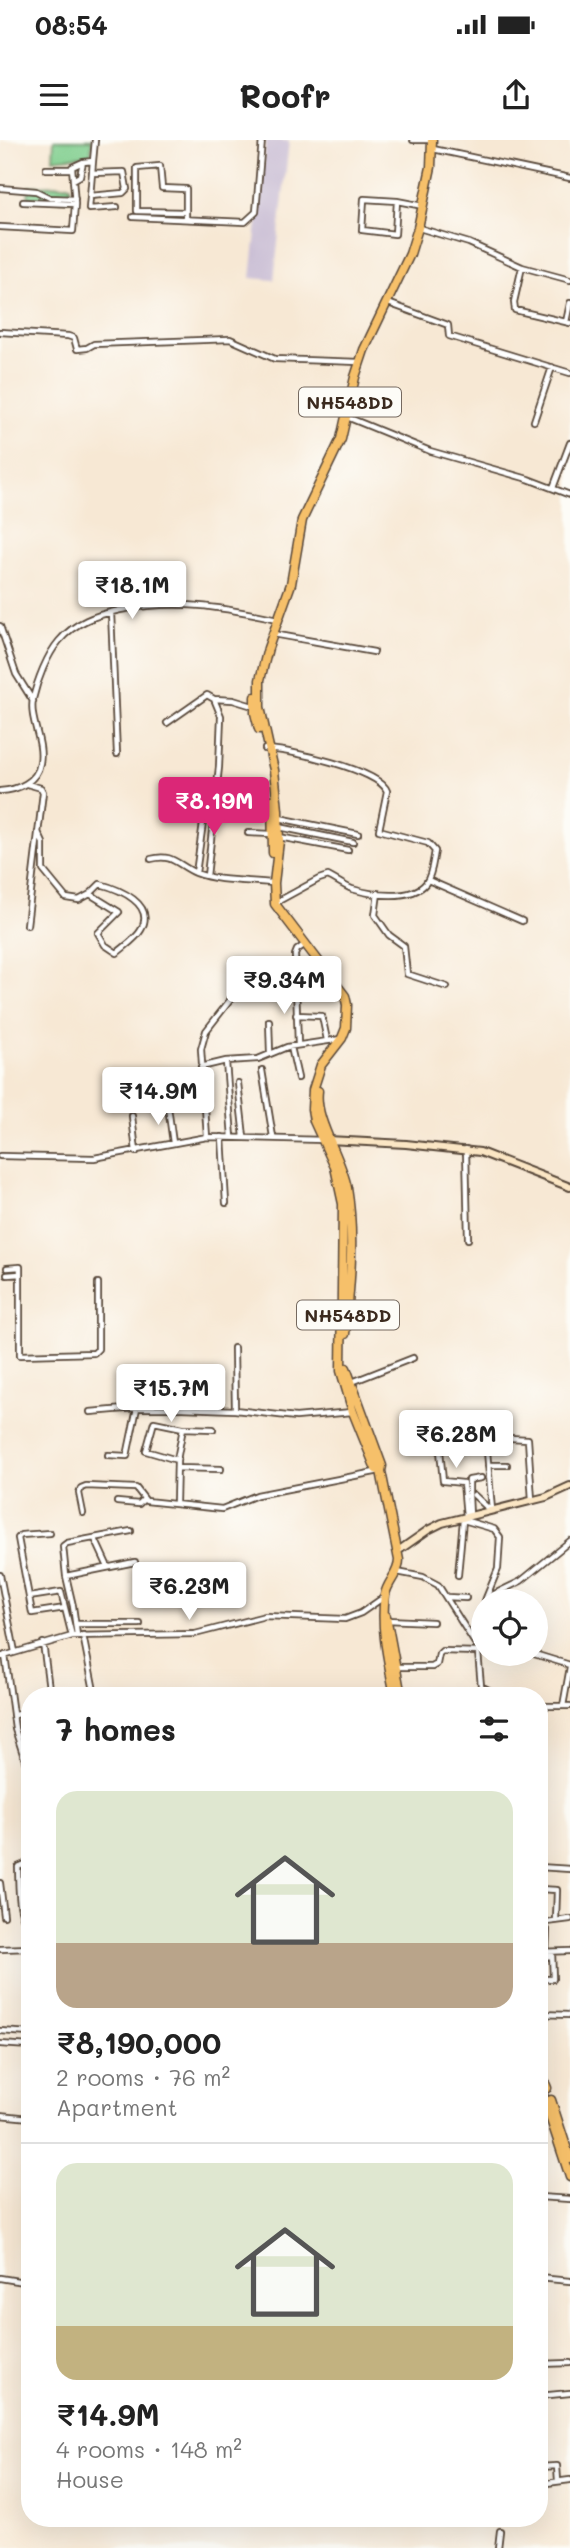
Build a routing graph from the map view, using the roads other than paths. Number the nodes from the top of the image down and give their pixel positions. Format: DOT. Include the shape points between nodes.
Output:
graph roads {
  1 [pos="95,140"];
  2 [pos="262,140"];
  3 [pos="413,140"];
  4 [pos="433,143"];
  5 [pos="93,161"];
  6 [pos="83,162"];
  7 [pos="47,169"];
  8 [pos="71,169"];
  9 [pos="92,173"];
  10 [pos="570,178"];
  11 [pos="72,180"];
  12 [pos="0,188"];
  13 [pos="90,196"];
  14 [pos="75,201"];
  15 [pos="397,201"];
  16 [pos="23,202"];
  17 [pos="424,206"];
  18 [pos="117,207"];
  19 [pos="186,212"];
  20 [pos="133,217"];
  21 [pos="186,219"];
  22 [pos="0,227"];
  23 [pos="418,228"];
  24 [pos="522,267"];
  25 [pos="570,280"];
  26 [pos="387,303"];
  27 [pos="570,303"];
  28 [pos="568,322"];
  29 [pos="0,332"];
  30 [pos="360,362"];
  31 [pos="552,368"];
  32 [pos="570,373"];
  33 [pos="346,417"];
  34 [pos="534,421"];
  35 [pos="570,443"];
  36 [pos="553,488"];
  37 [pos="570,495"];
  38 [pos="111,612"];
  39 [pos="277,619"];
  40 [pos="0,626"];
  41 [pos="273,634"];
  42 [pos="374,652"];
  43 [pos="258,683"];
  44 [pos="214,699"];
  45 [pos="33,701"];
  46 [pos="257,707"];
  47 [pos="167,723"];
  48 [pos="267,749"];
  49 [pos="117,754"];
  50 [pos="27,784"];
  51 [pos="217,787"];
  52 [pos="0,791"];
  53 [pos="277,826"];
  54 [pos="38,831"];
  55 [pos="248,833"];
  56 [pos="358,834"];
  57 [pos="353,842"];
  58 [pos="348,850"];
  59 [pos="151,859"];
  60 [pos="196,873"];
  61 [pos="207,876"];
  62 [pos="428,880"];
  63 [pos="274,883"];
  64 [pos="379,893"];
  65 [pos="90,894"];
  66 [pos="278,909"];
  67 [pos="522,921"];
  68 [pos="27,925"];
  69 [pos="304,945"];
  70 [pos="447,987"];
  71 [pos="231,999"];
  72 [pos="296,1015"];
  73 [pos="269,1021"];
  74 [pos="342,1038"];
  75 [pos="327,1040"];
  76 [pos="298,1045"];
  77 [pos="291,1046"];
  78 [pos="270,1054"];
  79 [pos="226,1062"];
  80 [pos="201,1067"];
  81 [pos="262,1070"];
  82 [pos="298,1078"];
  83 [pos="237,1083"];
  84 [pos="168,1107"];
  85 [pos="132,1116"];
  86 [pos="207,1137"];
  87 [pos="222,1137"];
  88 [pos="232,1137"];
  89 [pos="244,1137"];
  90 [pos="273,1137"];
  91 [pos="328,1140"];
  92 [pos="173,1143"];
  93 [pos="466,1149"];
  94 [pos="136,1152"];
  95 [pos="0,1156"];
  96 [pos="570,1188"];
  97 [pos="226,1203"];
  98 [pos="468,1239"];
  99 [pos="6,1268"];
  100 [pos="7,1275"];
  101 [pos="20,1275"];
  102 [pos="97,1283"];
  103 [pos="234,1348"];
  104 [pos="413,1358"];
  105 [pos="347,1383"];
  106 [pos="137,1408"];
  107 [pos="235,1410"];
  108 [pos="90,1412"];
  109 [pos="353,1412"];
  110 [pos="183,1428"];
  111 [pos="479,1428"];
  112 [pos="213,1429"];
  113 [pos="108,1455"];
  114 [pos="177,1460"];
  115 [pos="488,1465"];
  116 [pos="507,1465"];
  117 [pos="177,1468"];
  118 [pos="221,1469"];
  119 [pos="381,1471"];
  120 [pos="481,1478"];
  121 [pos="570,1486"];
  122 [pos="469,1495"];
  123 [pos="143,1500"];
  124 [pos="532,1500"];
  125 [pos="117,1502"];
  126 [pos="176,1503"];
  127 [pos="491,1510"];
  128 [pos="83,1513"];
  129 [pos="465,1518"];
  130 [pos="131,1531"];
  131 [pos="50,1533"];
  132 [pos="96,1541"];
  133 [pos="570,1541"];
  134 [pos="398,1550"];
  135 [pos="135,1562"];
  136 [pos="108,1567"];
  137 [pos="397,1572"];
  138 [pos="0,1575"];
  139 [pos="458,1575"];
  140 [pos="66,1576"];
  141 [pos="489,1589"];
  142 [pos="504,1589"];
  143 [pos="29,1597"];
  144 [pos="385,1597"];
  145 [pos="446,1597"];
  146 [pos="466,1598"];
  147 [pos="65,1608"];
  148 [pos="384,1609"];
  149 [pos="387,1620"];
  150 [pos="433,1622"];
  151 [pos="76,1624"];
  152 [pos="140,1624"];
  153 [pos="78,1635"];
  154 [pos="471,1638"];
  155 [pos="43,1643"];
  156 [pos="471,1650"];
  157 [pos="15,1652"];
  158 [pos="3,1656"];
  159 [pos="548,1659"];
  160 [pos="479,1666"];
  161 [pos="570,1666"];
  162 [pos="393,1667"];
  163 [pos="49,1687"];
  164 [pos="92,1687"];
  165 [pos="395,1687"];
  166 [pos="399,1687"];
  167 [pos="483,1687"];
  168 [pos="548,1706"];
  169 [pos="563,1706"];
  170 [pos="570,1706"];
  171 [pos="21,1714"];
  172 [pos="13,1715"];
  173 [pos="21,1744"];
  174 [pos="21,1866"];
  175 [pos="548,1868"];
  176 [pos="570,1870"];
  177 [pos="0,1883"];
  178 [pos="548,1890"];
  179 [pos="21,1902"];
  180 [pos="4,1916"];
  181 [pos="570,1919"];
  182 [pos="556,1920"];
  183 [pos="548,1921"];
  184 [pos="21,1948"];
  185 [pos="0,1949"];
  186 [pos="570,1951"];
  187 [pos="548,1953"];
  188 [pos="548,1963"];
  189 [pos="548,1979"];
  190 [pos="548,2014"];
  191 [pos="570,2015"];
  192 [pos="0,2031"];
  193 [pos="21,2032"];
  194 [pos="0,2044"];
  195 [pos="21,2045"];
  196 [pos="548,2094"];
  197 [pos="548,2110"];
  198 [pos="0,2115"];
  199 [pos="21,2117"];
  200 [pos="570,2159"];
  201 [pos="570,2176"];
  202 [pos="548,2198"];
  203 [pos="570,2199"];
  204 [pos="0,2278"];
  205 [pos="548,2279"];
  206 [pos="570,2281"];
  207 [pos="21,2282"];
  208 [pos="570,2363"];
  209 [pos="548,2364"];
  210 [pos="570,2393"];
  211 [pos="548,2395"];
  212 [pos="548,2466"];
  213 [pos="570,2480"];
  214 [pos="558,2481"];
  215 [pos="548,2483"];
  216 [pos="500,2531"];
  217 [pos="498,2548"];
  1 -- 5 [label="street"];
  2 -- 21 [label="street" via="254,216 245,222"];
  3 -- 4 [label="street"];
  4 -- 10 [label="street"];
  4 -- 17 [label="highway, NH548DD"];
  5 -- 6 [label="street"];
  5 -- 9 [label="street"];
  6 -- 8 [label="street"];
  6 -- 11 [label="street" via="80,176"];
  7 -- 8 [label="street"];
  8 -- 11 [label="street"];
  9 -- 13 [label="street"];
  9 -- 13 [label="street" via="124,172 127,189"];
  11 -- 14 [label="street"];
  12 -- 14 [label="street"];
  13 -- 18 [label="street" via="90,209"];
  14 -- 16 [label="street"];
  14 -- 22 [label="street" via="73,231"];
  15 -- 15 [label="street" via="364,199 362,230 395,234"];
  15 -- 17 [label="street"];
  17 -- 23 [label="highway, NH548DD"];
  19 -- 19 [label="street" via="186,189 162,188 160,166 137,168 137,211"];
  19 -- 21 [label="street"];
  20 -- 21 [label="street"];
  23 -- 24 [label="street" via="469,243"];
  23 -- 26 [label="highway, NH548DD"];
  24 -- 25 [label="street"];
  24 -- 28 [label="street" via="515,310"];
  26 -- 30 [label="highway, NH548DD"];
  26 -- 31 [label="street" via="448,324 449,336"];
  27 -- 28 [label="street"];
  29 -- 30 [label="street" via="68,336 74,338 77,349 94,344 230,339 275,359"];
  30 -- 33 [label="highway, NH548DD"];
  31 -- 32 [label="street"];
  31 -- 34 [label="street"];
  33 -- 36 [label="street" via="430,451"];
  33 -- 39 [label="highway, NH548DD" via="342,437 302,520 291,584"];
  35 -- 36 [label="street"];
  36 -- 37 [label="street"];
  38 -- 39 [label="street" via="187,603"];
  38 -- 45 [label="street" via="86,619 59,640"];
  38 -- 49 [label="street"];
  39 -- 41 [label="highway, NH548DD"];
  39 -- 43 [label="highway, NH548DD"];
  40 -- 45 [label="street" via="16,674"];
  41 -- 42 [label="street"];
  41 -- 43 [label="highway, NH548DD"];
  43 -- 46 [label="highway, NH548DD"];
  44 -- 46 [label="street"];
  44 -- 47 [label="street" via="206,695"];
  44 -- 51 [label="street" via="222,716"];
  45 -- 50 [label="street" via="40,764"];
  46 -- 48 [label="highway, NH548DD"];
  48 -- 53 [label="highway, NH548DD"];
  48 -- 62 [label="street" via="332,762 381,782 387,791 379,830 432,847"];
  50 -- 52 [label="street"];
  50 -- 54 [label="street" via="43,790"];
  51 -- 60 [label="street" via="207,794"];
  51 -- 61 [label="street"];
  53 -- 55 [label="street"];
  53 -- 56 [label="street"];
  53 -- 57 [label="street"];
  53 -- 58 [label="street"];
  53 -- 63 [label="highway, NH548DD"];
  54 -- 65 [label="street" via="43,870 66,898 79,900"];
  54 -- 68 [label="street"];
  59 -- 60 [label="street" via="168,856"];
  60 -- 61 [label="street"];
  61 -- 63 [label="street"];
  62 -- 64 [label="street" via="405,894"];
  62 -- 67 [label="street"];
  63 -- 66 [label="highway, NH548DD"];
  64 -- 66 [label="street" via="319,878"];
  64 -- 70 [label="street" via="375,915 404,946 407,974"];
  65 -- 65 [label="street" via="100,884 119,889 141,906 141,930 117,953 98,933 119,912"];
  66 -- 69 [label="highway"];
  69 -- 72 [label="street" via="295,955"];
  69 -- 74 [label="highway" via="345,996 347,1019"];
  71 -- 80 [label="street" via="206,1031"];
  72 -- 75 [label="street" via="322,1016"];
  72 -- 76 [label="street"];
  73 -- 78 [label="street"];
  74 -- 75 [label="street"];
  74 -- 91 [label="highway, NH548DD" via="325,1061 317,1106"];
  75 -- 76 [label="street"];
  76 -- 77 [label="street"];
  77 -- 78 [label="street"];
  77 -- 82 [label="street"];
  78 -- 79 [label="street"];
  79 -- 80 [label="street"];
  79 -- 88 [label="street"];
  80 -- 86 [label="street"];
  81 -- 90 [label="street"];
  83 -- 89 [label="street"];
  84 -- 92 [label="street"];
  85 -- 94 [label="street"];
  86 -- 87 [label="street"];
  86 -- 92 [label="street"];
  87 -- 88 [label="street"];
  87 -- 97 [label="street"];
  88 -- 89 [label="street"];
  89 -- 90 [label="street"];
  90 -- 91 [label="street"];
  91 -- 93 [label="main road"];
  91 -- 105 [label="highway, NH548DD" via="344,1174"];
  92 -- 94 [label="street"];
  93 -- 96 [label="main road" via="491,1154"];
  93 -- 98 [label="street"];
  94 -- 95 [label="street" via="83,1159"];
  99 -- 101 [label="street" via="20,1267"];
  100 -- 101 [label="street"];
  101 -- 102 [label="street" via="20,1355 94,1353 98,1349"];
  103 -- 107 [label="street"];
  104 -- 105 [label="street"];
  105 -- 109 [label="highway, NH548DD"];
  105 -- 119 [label="highway, NH548DD"];
  106 -- 107 [label="street"];
  106 -- 108 [label="street"];
  106 -- 113 [label="street" via="127,1456"];
  107 -- 109 [label="street" via="296,1417"];
  109 -- 119 [label="highway, NH548DD" via="376,1469"];
  110 -- 112 [label="street"];
  110 -- 114 [label="street"];
  110 -- 114 [label="street" via="154,1422 145,1447 150,1455"];
  111 -- 122 [label="street" via="438,1430 443,1481 463,1483"];
  114 -- 117 [label="street"];
  115 -- 116 [label="street"];
  115 -- 124 [label="street" via="486,1437 528,1439"];
  115 -- 127 [label="street"];
  117 -- 118 [label="street"];
  117 -- 126 [label="street"];
  119 -- 126 [label="street" via="257,1496 222,1509"];
  119 -- 134 [label="highway, NH548DD"];
  120 -- 122 [label="street" via="469,1480"];
  121 -- 124 [label="main road"];
  122 -- 127 [label="street"];
  122 -- 129 [label="street"];
  123 -- 125 [label="street" via="139,1504"];
  123 -- 126 [label="street"];
  123 -- 128 [label="street" via="136,1488 86,1486 79,1493"];
  124 -- 127 [label="main road"];
  127 -- 129 [label="main road"];
  129 -- 134 [label="main road" via="433,1527"];
  129 -- 139 [label="street"];
  129 -- 141 [label="street" via="494,1529 500,1537 498,1569"];
  130 -- 140 [label="street" via="64,1544"];
  131 -- 143 [label="street" via="18,1538"];
  132 -- 136 [label="street"];
  133 -- 142 [label="street"];
  134 -- 137 [label="highway, NH548DD"];
  135 -- 136 [label="street"];
  136 -- 140 [label="street"];
  137 -- 144 [label="highway, NH548DD"];
  137 -- 145 [label="street" via="430,1579"];
  138 -- 157 [label="street"];
  140 -- 151 [label="street"];
  143 -- 147 [label="street" via="32,1612"];
  143 -- 147 [label="street" via="61,1591"];
  144 -- 148 [label="highway, NH548DD"];
  144 -- 153 [label="street" via="345,1619 265,1616 195,1634"];
  145 -- 146 [label="street"];
  145 -- 154 [label="street"];
  147 -- 153 [label="street"];
  148 -- 149 [label="highway, NH548DD"];
  148 -- 162 [label="highway, NH548DD" via="383,1629"];
  149 -- 150 [label="street"];
  149 -- 162 [label="highway, NH548DD"];
  151 -- 152 [label="street"];
  151 -- 153 [label="street"];
  153 -- 155 [label="street"];
  153 -- 164 [label="street"];
  155 -- 157 [label="street"];
  155 -- 163 [label="street"];
  156 -- 162 [label="street" via="442,1651 432,1667"];
  157 -- 158 [label="street"];
  158 -- 172 [label="street"];
  159 -- 161 [label="street"];
  160 -- 167 [label="street"];
  161 -- 169 [label="street"];
  162 -- 165 [label="highway, NH548DD"];
  162 -- 166 [label="highway, NH548DD"];
  168 -- 169 [label="street"];
  169 -- 170 [label="street"];
  171 -- 172 [label="street"];
  172 -- 173 [label="street"];
  174 -- 179 [label="street"];
  175 -- 176 [label="street"];
  177 -- 180 [label="street"];
  178 -- 182 [label="street" via="557,1890"];
  181 -- 182 [label="street"];
  182 -- 183 [label="street"];
  184 -- 185 [label="street"];
  186 -- 187 [label="street"];
  188 -- 189 [label="street" via="553,1979"];
  190 -- 191 [label="street"];
  192 -- 193 [label="street"];
  194 -- 195 [label="street"];
  196 -- 200 [label="highway"];
  197 -- 201 [label="highway"];
  198 -- 199 [label="street"];
  202 -- 203 [label="street"];
  204 -- 207 [label="street"];
  205 -- 206 [label="street"];
  208 -- 209 [label="street"];
  210 -- 211 [label="street"];
  212 -- 214 [label="street" via="557,2466"];
  213 -- 214 [label="street"];
  214 -- 215 [label="street"];
  216 -- 217 [label="street"];
}
